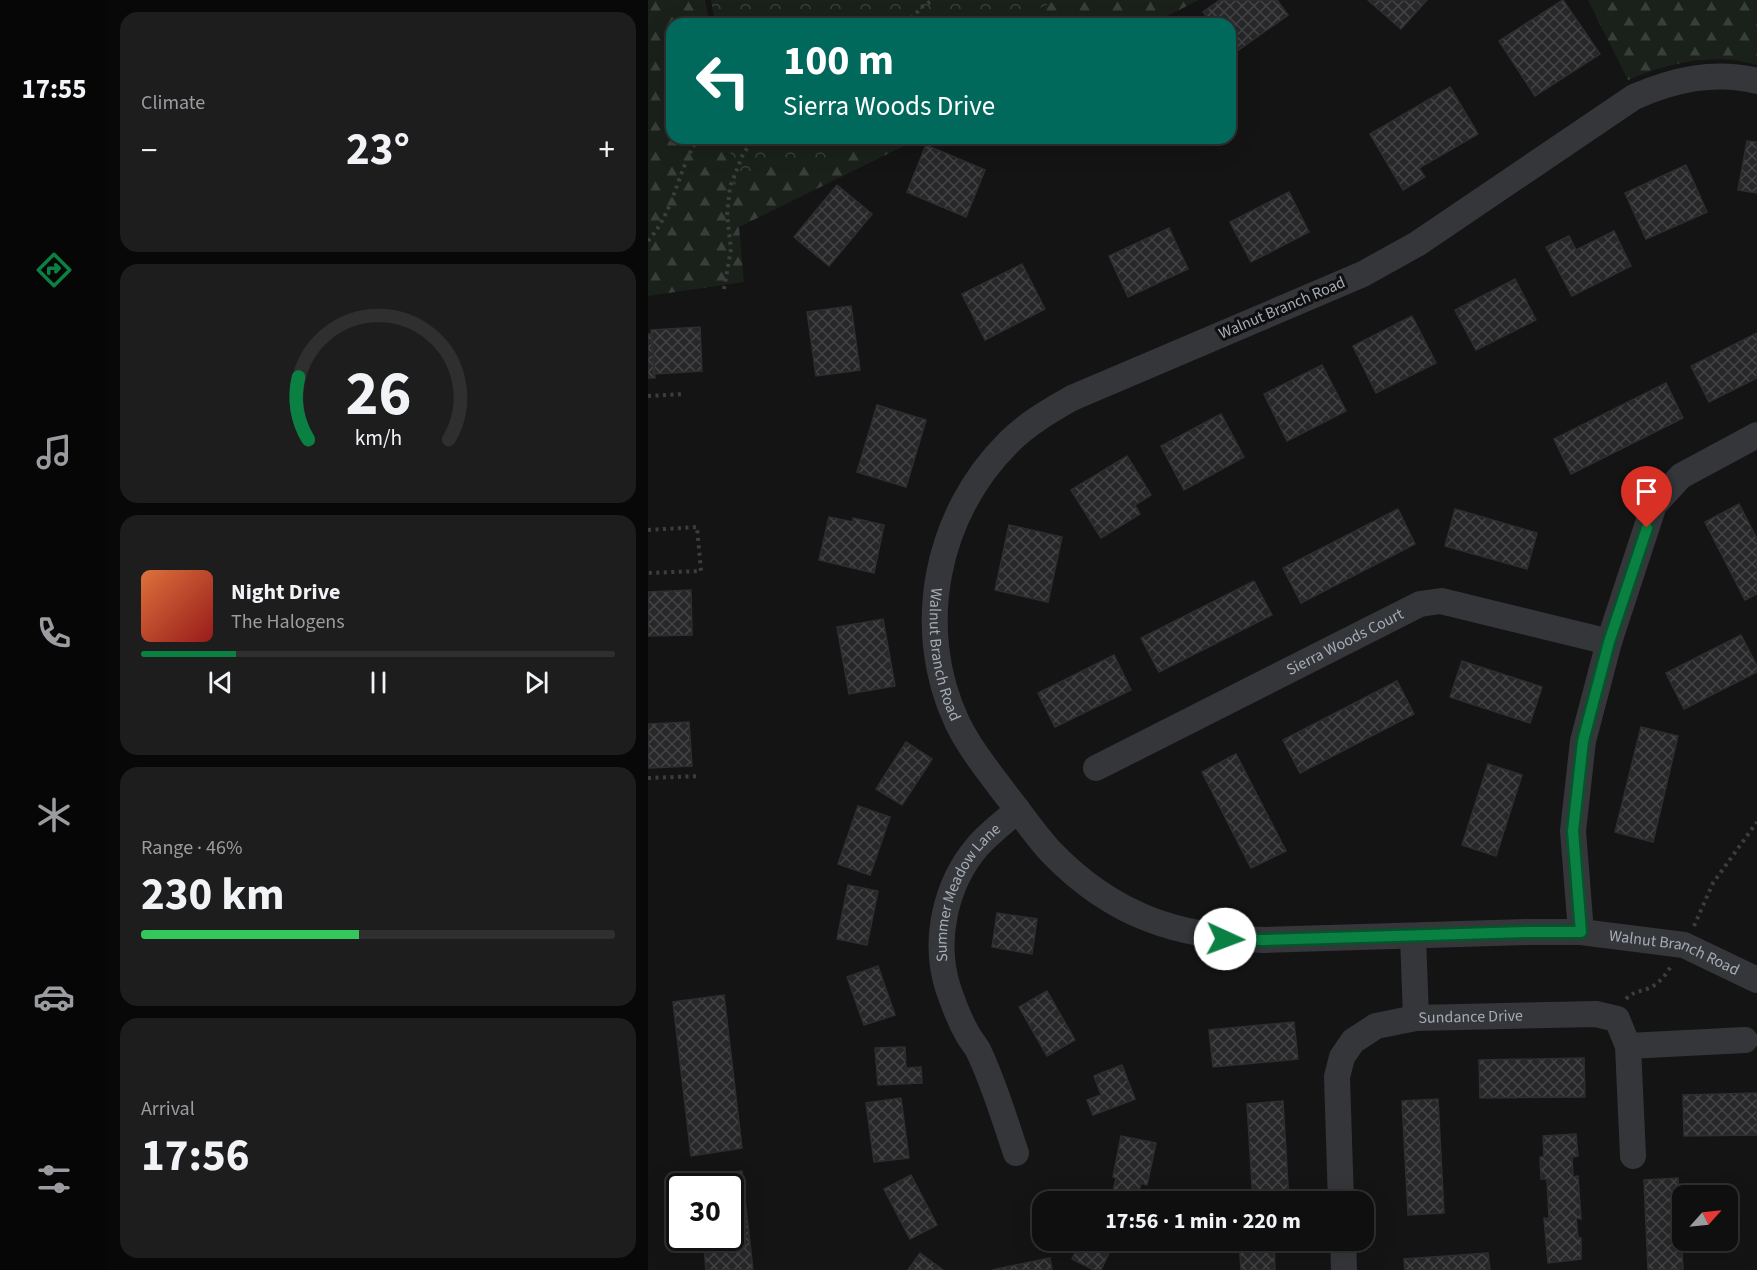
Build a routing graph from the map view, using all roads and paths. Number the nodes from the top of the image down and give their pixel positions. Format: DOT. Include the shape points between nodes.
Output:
graph roads {
  1 [pos="933,0"];
  2 [pos="912,18"];
  3 [pos="1757,81"];
  4 [pos="694,144"];
  5 [pos="750,144"];
  6 [pos="648,241"];
  7 [pos="724,289"];
  8 [pos="684,394"];
  9 [pos="648,396"];
  10 [pos="1757,435"];
  11 [pos="648,530"];
  12 [pos="648,573"];
  13 [pos="1609,642"];
  14 [pos="1096,768"];
  15 [pos="700,776"];
  16 [pos="648,778"];
  17 [pos="1017,810"];
  18 [pos="1757,822"];
  19 [pos="1581,932"];
  20 [pos="1413,936"];
  21 [pos="1684,945"];
  22 [pos="1757,980"];
  23 [pos="1416,1018"];
  24 [pos="1617,1019"];
  25 [pos="1745,1040"];
  26 [pos="1628,1046"];
  27 [pos="1016,1153"];
  28 [pos="1633,1156"];
  29 [pos="1341,1191"];
  30 [pos="1343,1251"];
  31 [pos="1344,1270"];
  1 -- 2 [label="path"];
  3 -- 17 [label="street, Walnut Branch Road" via="1724,76 1691,78 1634,97 1388,261 1072,398 1038,417 1009,441 984,470 946,540 934,612 935,647 956,721 974,753"];
  4 -- 6 [label="path" via="669,211"];
  5 -- 7 [label="path" via="730,187 727,214 731,249"];
  8 -- 9 [label="path"];
  10 -- 13 [label="street" via="1681,476 1654,505"];
  11 -- 12 [label="path" via="697,527 701,571"];
  13 -- 14 [label="street, Sierra Woods Court" via="1441,602 1420,604"];
  13 -- 19 [label="street" via="1583,741 1573,831"];
  15 -- 16 [label="path"];
  17 -- 20 [label="street, Walnut Branch Road" via="1079,879 1114,902 1185,932 1264,940"];
  17 -- 27 [label="street, Summer Meadow Lane" via="977,847 960,872 942,930 942,959 948,987 994,1088"];
  18 -- 21 [label="path" via="1713,883"];
  19 -- 20 [label="street, Walnut Branch Road"];
  19 -- 21 [label="street, Walnut Branch Road"];
  20 -- 23 [label="street"];
  21 -- 22 [label="street, Walnut Branch Road"];
  21 -- 24 [label="path" via="1667,974 1622,1003"];
  23 -- 24 [label="street, Sundance Drive" via="1596,1014"];
  23 -- 29 [label="street, Sundance Drive" via="1376,1026 1353,1041 1342,1057 1337,1077"];
  24 -- 26 [label="street"];
  25 -- 26 [label="street"];
  26 -- 28 [label="street"];
  30 -- 31 [label="street"];
}
